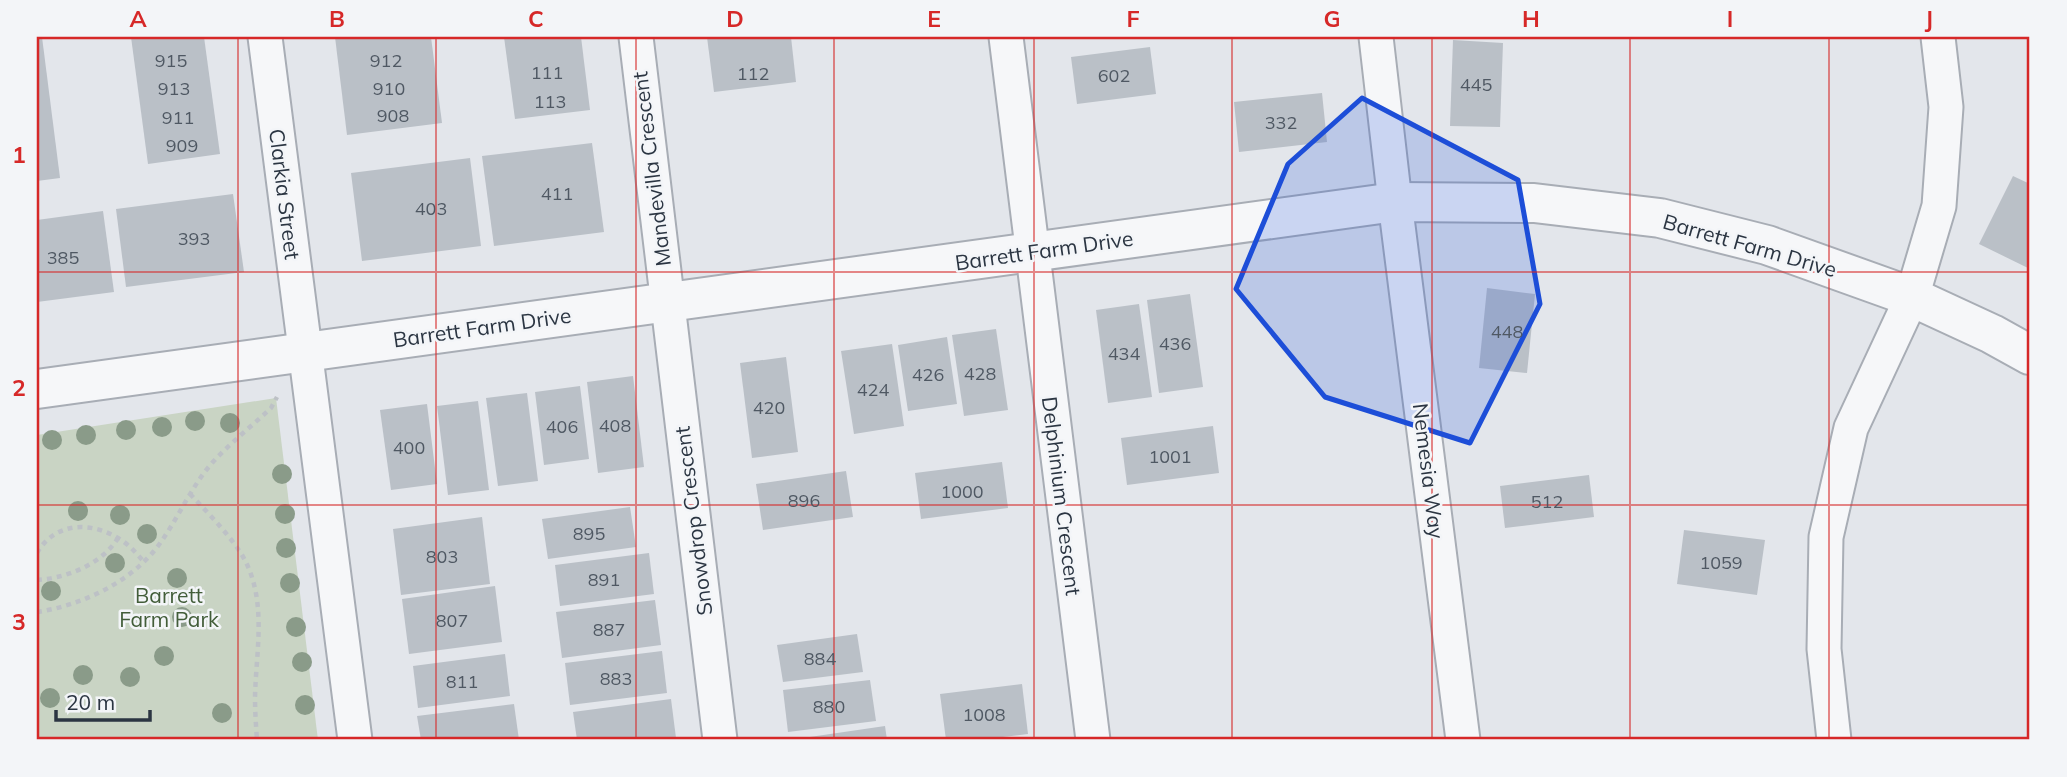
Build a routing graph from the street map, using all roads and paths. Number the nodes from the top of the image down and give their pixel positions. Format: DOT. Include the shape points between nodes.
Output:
graph roads {
  1 [pos="265,37"];
  2 [pos="636,37"];
  3 [pos="1006,37"];
  4 [pos="1376,37"];
  5 [pos="1938,37"];
  6 [pos="1395,202"];
  7 [pos="1032,252"];
  8 [pos="1912,296"];
  9 [pos="667,302"];
  10 [pos="305,352"];
  11 [pos="2030,355"];
  12 [pos="37,388"];
  13 [pos="190,494"];
  14 [pos="118,538"];
  15 [pos="37,553"];
  16 [pos="144,562"];
  17 [pos="37,580"];
  18 [pos="37,612"];
  19 [pos="257,740"];
  20 [pos="355,740"];
  21 [pos="720,740"];
  22 [pos="1093,740"];
  23 [pos="1464,740"];
  24 [pos="1834,740"];
  1 -- 10 [label="street, Clarkia Street"];
  2 -- 9 [label="street, Mandevilla Crescent"];
  3 -- 7 [label="street, Delphinium Crescent"];
  4 -- 6 [label="street, Nemesia Way"];
  5 -- 8 [label="street" via="1946,107 1939,206"];
  6 -- 7 [label="street, Barrett Farm Drive"];
  6 -- 8 [label="street, Barrett Farm Drive" via="1534,203 1660,218 1767,245"];
  6 -- 23 [label="street, Nemesia Way"];
  7 -- 9 [label="street, Barrett Farm Drive"];
  7 -- 22 [label="street, Delphinium Crescent"];
  8 -- 11 [label="street, Barrett Farm Drive"];
  8 -- 24 [label="street" via="1851,428 1826,537 1824,649"];
  9 -- 10 [label="street, Barrett Farm Drive"];
  9 -- 21 [label="street, Snowdrop Crescent"];
  10 -- 12 [label="street, Barrett Farm Drive"];
  10 -- 13 [label="path" via="271,408 212,463"];
  10 -- 20 [label="street"];
  13 -- 16 [label="path"];
  13 -- 19 [label="path" via="242,556 257,595"];
  14 -- 15 [label="path" via="102,530 74,527 61,530"];
  14 -- 16 [label="path"];
  14 -- 17 [label="path" via="111,550 85,566"];
  16 -- 18 [label="path" via="86,599"];
}
